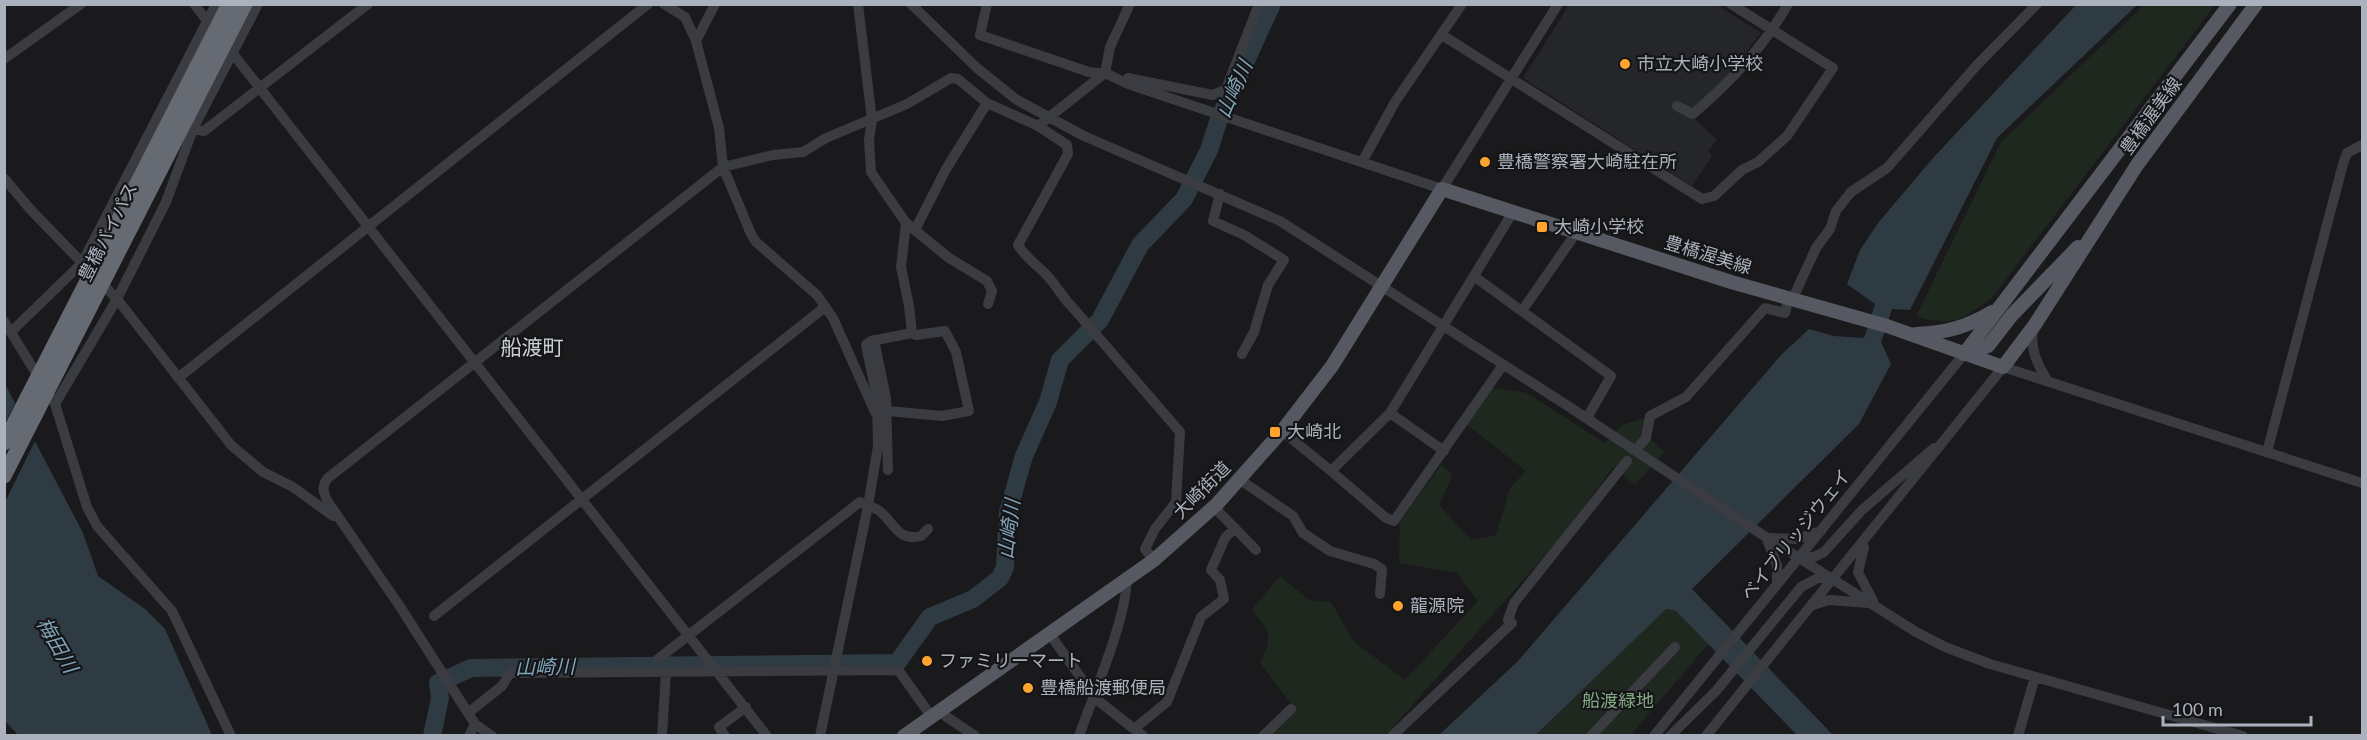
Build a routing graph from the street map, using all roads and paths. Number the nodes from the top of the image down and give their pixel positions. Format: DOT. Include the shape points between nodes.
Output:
graph roads {
  1 [pos="81,4"];
  2 [pos="194,4"];
  3 [pos="216,4"];
  4 [pos="229,4"];
  5 [pos="245,4"];
  6 [pos="258,4"];
  7 [pos="368,4"];
  8 [pos="648,4"];
  9 [pos="664,4"];
  10 [pos="715,4"];
  11 [pos="858,4"];
  12 [pos="911,4"];
  13 [pos="987,4"];
  14 [pos="1259,4"];
  15 [pos="1462,4"];
  16 [pos="1558,4"];
  17 [pos="1731,4"];
  18 [pos="1788,4"];
  19 [pos="2037,4"];
  20 [pos="2230,4"];
  21 [pos="2256,4"];
  22 [pos="1130,5"];
  23 [pos="207,22"];
  24 [pos="1773,31"];
  25 [pos="1442,35"];
  26 [pos="696,41"];
  27 [pos="231,56"];
  28 [pos="4,58"];
  29 [pos="1105,73"];
  30 [pos="1512,77"];
  31 [pos="259,91"];
  32 [pos="987,103"];
  33 [pos="1677,106"];
  34 [pos="1048,118"];
  35 [pos="872,120"];
  36 [pos="1038,126"];
  37 [pos="193,129"];
  38 [pos="2362,145"];
  39 [pos="1362,162"];
  40 [pos="723,167"];
  41 [pos="4,178"];
  42 [pos="1442,189"];
  43 [pos="1220,194"];
  44 [pos="1513,212"];
  45 [pos="906,223"];
  46 [pos="367,228"];
  47 [pos="2096,229"];
  48 [pos="915,231"];
  49 [pos="1576,233"];
  50 [pos="82,263"];
  51 [pos="1475,277"];
  52 [pos="1381,287"];
  53 [pos="1791,297"];
  54 [pos="117,299"];
  55 [pos="988,304"];
  56 [pos="825,307"];
  57 [pos="1999,308"];
  58 [pos="1522,311"];
  59 [pos="4,321"];
  60 [pos="2034,326"];
  61 [pos="1443,327"];
  62 [pos="12,330"];
  63 [pos="912,333"];
  64 [pos="1908,334"];
  65 [pos="874,340"];
  66 [pos="1242,354"];
  67 [pos="1964,354"];
  68 [pos="474,362"];
  69 [pos="1503,365"];
  70 [pos="2003,367"];
  71 [pos="178,378"];
  72 [pos="2048,381"];
  73 [pos="55,404"];
  74 [pos="888,411"];
  75 [pos="1390,413"];
  76 [pos="877,417"];
  77 [pos="1587,418"];
  78 [pos="1282,431"];
  79 [pos="1948,437"];
  80 [pos="4,443"];
  81 [pos="1640,445"];
  82 [pos="1444,451"];
  83 [pos="2267,452"];
  84 [pos="1627,462"];
  85 [pos="888,470"];
  86 [pos="1331,471"];
  87 [pos="4,476"];
  88 [pos="1239,479"];
  89 [pos="2362,483"];
  90 [pos="583,500"];
  91 [pos="868,506"];
  92 [pos="1214,507"];
  93 [pos="345,526"];
  94 [pos="1235,528"];
  95 [pos="928,529"];
  96 [pos="1821,531"];
  97 [pos="1766,537"];
  98 [pos="1867,538"];
  99 [pos="1256,550"];
  100 [pos="1798,558"];
  101 [pos="1154,560"];
  102 [pos="1126,578"];
  103 [pos="1834,578"];
  104 [pos="1777,584"];
  105 [pos="1380,594"];
  106 [pos="1812,605"];
  107 [pos="1875,605"];
  108 [pos="434,616"];
  109 [pos="1049,633"];
  110 [pos="689,634"];
  111 [pos="1675,647"];
  112 [pos="658,659"];
  113 [pos="714,667"];
  114 [pos="834,667"];
  115 [pos="666,672"];
  116 [pos="2035,677"];
  117 [pos="1093,694"];
  118 [pos="746,707"];
  119 [pos="1291,709"];
  120 [pos="468,713"];
  121 [pos="935,714"];
  122 [pos="475,724"];
  123 [pos="1139,732"];
  124 [pos="231,735"];
  125 [pos="469,735"];
  126 [pos="492,735"];
  127 [pos="662,735"];
  128 [pos="725,735"];
  129 [pos="767,735"];
  130 [pos="820,735"];
  131 [pos="904,735"];
  132 [pos="975,735"];
  133 [pos="1079,735"];
  134 [pos="1263,735"];
  135 [pos="1392,735"];
  136 [pos="1591,735"];
  137 [pos="1654,735"];
  138 [pos="1670,735"];
  139 [pos="1706,735"];
  140 [pos="2018,735"];
  141 [pos="2243,735"];
  1 -- 28 [label="street"];
  2 -- 23 [label="street"];
  3 -- 23 [label="street"];
  4 -- 80 [label="highway, 豊橋バイパス, bridge"];
  5 -- 87 [label="highway, 豊橋バイパス, bridge"];
  6 -- 27 [label="street"];
  7 -- 31 [label="street"];
  8 -- 46 [label="street"];
  9 -- 26 [label="street" via="685,17"];
  10 -- 26 [label="street"];
  11 -- 35 [label="street"];
  12 -- 34 [label="street" via="977,68 1017,100"];
  13 -- 29 [label="street" via="980,35 1089,72"];
  14 -- 29 [label="street" via="1226,89 1213,95"];
  15 -- 25 [label="street"];
  16 -- 30 [label="street"];
  17 -- 24 [label="street"];
  18 -- 24 [label="street"];
  19 -- 53 [label="street" via="1977,65 1887,168 1851,192 1836,211 1830,230 1816,248"];
  20 -- 57 [label="main road, 豊橋渥美線"];
  21 -- 47 [label="main road, 豊橋渥美線" via="2137,165"];
  22 -- 29 [label="street" via="1110,47"];
  23 -- 27 [label="street"];
  23 -- 50 [label="street"];
  24 -- 30 [label="street" via="1833,68 1787,136 1714,196 1702,199"];
  24 -- 33 [label="street" via="1749,62 1693,114"];
  25 -- 30 [label="street"];
  25 -- 39 [label="street" via="1395,102"];
  26 -- 40 [label="street" via="719,128"];
  27 -- 31 [label="street"];
  27 -- 37 [label="street"];
  29 -- 34 [label="street"];
  29 -- 39 [label="street"];
  30 -- 42 [label="street"];
  31 -- 37 [label="street" via="204,131"];
  31 -- 46 [label="street"];
  32 -- 35 [label="street" via="958,79 951,78"];
  32 -- 36 [label="street"];
  32 -- 48 [label="street"];
  34 -- 36 [label="street"];
  34 -- 43 [label="street"];
  35 -- 40 [label="street" via="826,138 803,152 773,154"];
  35 -- 45 [label="street" via="871,171"];
  36 -- 101 [label="street" via="1067,145 1068,154 1018,245 1027,260 1050,279 1060,296 1180,432 1176,502 1155,528 1145,549"];
  37 -- 54 [label="street" via="166,202"];
  38 -- 83 [label="street" via="2347,153 2343,164"];
  39 -- 42 [label="street"];
  40 -- 56 [label="street" via="753,238"];
  40 -- 68 [label="street"];
  41 -- 50 [label="street"];
  42 -- 44 [label="main road, 豊橋渥美線"];
  42 -- 52 [label="main road, 大崎街道"];
  43 -- 52 [label="street" via="1280,221"];
  43 -- 66 [label="street" via="1213,222 1244,235 1284,260 1268,285 1254,332"];
  44 -- 49 [label="main road, 豊橋渥美線"];
  44 -- 51 [label="street"];
  45 -- 48 [label="street"];
  45 -- 63 [label="street" via="900,267"];
  46 -- 68 [label="street"];
  46 -- 71 [label="street"];
  47 -- 60 [label="main road, 豊橋渥美線"];
  47 -- 67 [label="main road" via="2012,315 1988,346"];
  48 -- 55 [label="street" via="987,281 992,291"];
  49 -- 53 [label="main road, 豊橋渥美線"];
  49 -- 58 [label="street"];
  50 -- 54 [label="street"];
  50 -- 62 [label="street"];
  51 -- 58 [label="street"];
  51 -- 61 [label="street"];
  52 -- 61 [label="street"];
  52 -- 78 [label="main road, 大崎街道" via="1332,366"];
  53 -- 64 [label="main road, 豊橋渥美線"];
  53 -- 81 [label="street" via="1785,313 1765,308 1686,397 1650,416 1646,438"];
  54 -- 71 [label="street"];
  54 -- 73 [label="street"];
  56 -- 76 [label="street"];
  56 -- 90 [label="street"];
  57 -- 64 [label="main road" via="1957,329"];
  57 -- 67 [label="main road, 豊橋渥美線"];
  58 -- 77 [label="street" via="1611,376"];
  59 -- 62 [label="street"];
  60 -- 70 [label="main road, 豊橋渥美線"];
  60 -- 72 [label="street" via="2034,353"];
  61 -- 69 [label="street"];
  61 -- 75 [label="street"];
  62 -- 73 [label="street"];
  63 -- 65 [label="street"];
  63 -- 74 [label="street" via="945,332 956,352 969,411 942,416"];
  64 -- 67 [label="main road, 豊橋渥美線"];
  65 -- 74 [label="street"];
  65 -- 76 [label="street" via="866,345 866,351 876,389"];
  67 -- 70 [label="main road, 豊橋渥美線"];
  67 -- 96 [label="street, ベイブリッジウェイ"];
  68 -- 90 [label="street"];
  68 -- 93 [label="street" via="324,483 323,493"];
  69 -- 77 [label="street"];
  69 -- 82 [label="street"];
  70 -- 72 [label="street"];
  70 -- 79 [label="street"];
  71 -- 93 [label="street" via="247,460 313,500"];
  72 -- 83 [label="street"];
  73 -- 124 [label="street" via="87,507 97,526 172,610"];
  74 -- 85 [label="street"];
  75 -- 82 [label="street"];
  75 -- 86 [label="street"];
  76 -- 91 [label="street" via="878,446"];
  77 -- 97 [label="street"];
  78 -- 86 [label="street"];
  78 -- 88 [label="main road, 大崎街道"];
  79 -- 98 [label="street"];
  79 -- 100 [label="street" via="1862,510 1824,552"];
  82 -- 86 [label="street" via="1394,521"];
  83 -- 89 [label="street"];
  84 -- 135 [label="street" via="1514,603 1508,620 1512,623"];
  88 -- 92 [label="main road, 大崎街道"];
  88 -- 105 [label="street" via="1293,516 1303,533 1330,551 1382,569"];
  90 -- 108 [label="street"];
  90 -- 110 [label="street"];
  91 -- 95 [label="street" via="880,511 906,537 921,536"];
  91 -- 110 [label="street" via="860,502"];
  91 -- 114 [label="street"];
  92 -- 94 [label="street"];
  92 -- 101 [label="main road, 大崎街道"];
  93 -- 120 [label="street"];
  94 -- 99 [label="street"];
  94 -- 123 [label="street" via="1224,538 1211,570 1220,580 1224,599 1201,617 1167,702"];
  96 -- 97 [label="street" via="1796,539"];
  96 -- 100 [label="street, ベイブリッジウェイ"];
  97 -- 100 [label="street"];
  97 -- 104 [label="street" via="1777,565"];
  98 -- 103 [label="street"];
  98 -- 107 [label="street" via="1858,572"];
  100 -- 103 [label="street"];
  100 -- 104 [label="street, ベイブリッジウェイ"];
  101 -- 102 [label="main road, 大崎街道"];
  102 -- 109 [label="main road, 大崎街道"];
  102 -- 117 [label="street" via="1120,617"];
  103 -- 106 [label="street"];
  103 -- 107 [label="street"];
  103 -- 138 [label="street" via="1818,578 1801,587 1704,704"];
  104 -- 137 [label="street, ベイブリッジウェイ"];
  106 -- 107 [label="street" via="1847,599"];
  106 -- 139 [label="street"];
  107 -- 116 [label="street" via="1945,647"];
  109 -- 117 [label="street"];
  109 -- 121 [label="main road, 大崎街道"];
  110 -- 112 [label="street"];
  110 -- 113 [label="street"];
  111 -- 136 [label="street"];
  113 -- 114 [label="street"];
  113 -- 115 [label="street"];
  113 -- 118 [label="street"];
  114 -- 121 [label="street" via="899,671"];
  114 -- 130 [label="street"];
  115 -- 120 [label="street" via="510,673 502,686"];
  115 -- 127 [label="street"];
  116 -- 140 [label="street"];
  116 -- 141 [label="street"];
  117 -- 123 [label="street"];
  117 -- 133 [label="street"];
  118 -- 128 [label="street" via="719,727"];
  118 -- 129 [label="street"];
  119 -- 134 [label="street"];
  120 -- 122 [label="street"];
  121 -- 131 [label="main road, 大崎街道"];
  121 -- 132 [label="street"];
  122 -- 125 [label="street"];
  122 -- 126 [label="street"];
}
